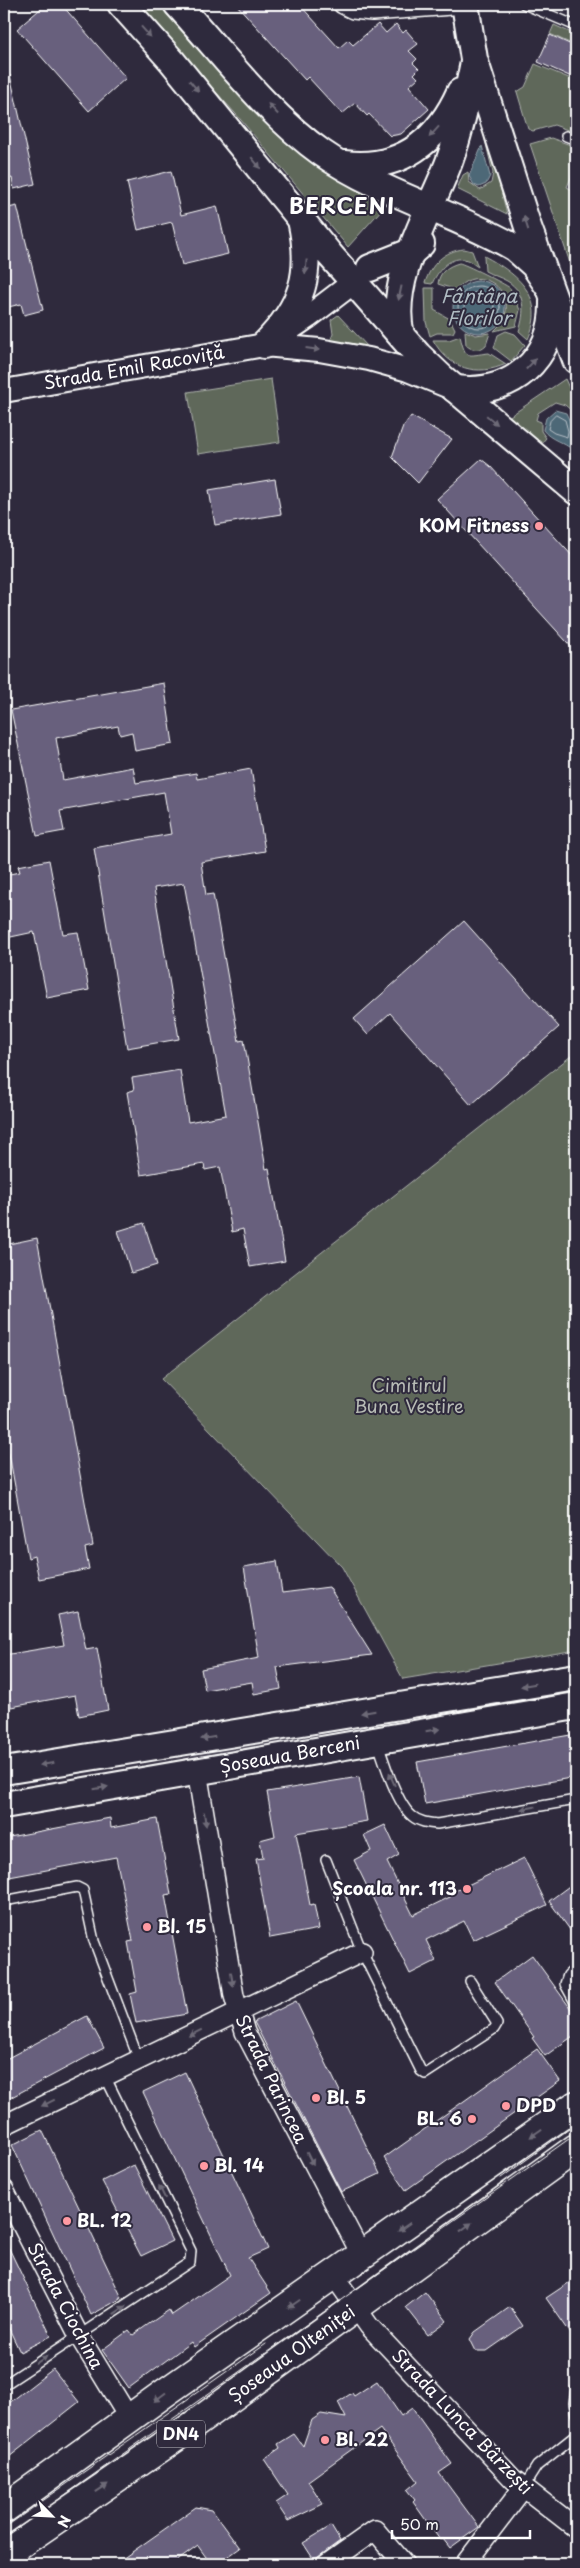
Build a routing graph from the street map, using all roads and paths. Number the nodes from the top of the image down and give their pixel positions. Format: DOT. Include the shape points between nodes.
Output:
graph roads {
  1 [pos="121,4"];
  2 [pos="177,4"];
  3 [pos="343,4"];
  4 [pos="465,4"];
  5 [pos="524,4"];
  6 [pos="576,26"];
  7 [pos="474,59"];
  8 [pos="566,136"];
  9 [pos="576,140"];
  10 [pos="338,163"];
  11 [pos="430,208"];
  12 [pos="301,219"];
  13 [pos="481,231"];
  14 [pos="413,251"];
  15 [pos="362,275"];
  16 [pos="550,292"];
  17 [pos="401,335"];
  18 [pos="264,345"];
  19 [pos="576,360"];
  20 [pos="455,389"];
  21 [pos="4,391"];
  22 [pos="576,491"];
  23 [pos="576,1677"];
  24 [pos="576,1706"];
  25 [pos="376,1739"];
  26 [pos="8,1771"];
  27 [pos="198,1771"];
  28 [pos="576,1800"];
  29 [pos="11,1804"];
  30 [pos="326,1860"];
  31 [pos="4,1900"];
  32 [pos="362,1952"];
  33 [pos="576,1968"];
  34 [pos="470,1981"];
  35 [pos="576,2004"];
  36 [pos="238,2011"];
  37 [pos="139,2060"];
  38 [pos="105,2076"];
  39 [pos="576,2105"];
  40 [pos="4,2125"];
  41 [pos="576,2148"];
  42 [pos="4,2190"];
  43 [pos="362,2256"];
  44 [pos="334,2276"];
  45 [pos="355,2308"];
  46 [pos="79,2336"];
  47 [pos="4,2384"];
  48 [pos="576,2389"];
  49 [pos="576,2414"];
  50 [pos="130,2420"];
  51 [pos="576,2435"];
  52 [pos="523,2488"];
  53 [pos="4,2509"];
  54 [pos="576,2528"];
  55 [pos="4,2555"];
  56 [pos="327,2564"];
  57 [pos="404,2564"];
  58 [pos="465,2564"];
  1 -- 12 [label="main road, one-way" via="184,74"];
  10 -- 2 [label="main road, one-way" via="277,114"];
  3 -- 4 [label="street" via="364,11"];
  4 -- 7 [label="main road"];
  5 -- 6 [label="lane"];
  7 -- 10 [label="main road, one-way" via="450,111 420,146 383,164 360,166"];
  7 -- 11 [label="main road" via="459,132"];
  16 -- 7 [label="main road, one-way"];
  8 -- 9 [label="lane"];
  10 -- 11 [label="main road"];
  11 -- 13 [label="main road"];
  11 -- 14 [label="main road"];
  11 -- 15 [label="main road"];
  12 -- 15 [label="main road"];
  12 -- 18 [label="main road, one-way" via="306,259 302,290 287,320"];
  13 -- 14 [label="main road" via="450,230"];
  13 -- 16 [label="main road" via="522,253"];
  14 -- 15 [label="main road"];
  14 -- 17 [label="main road, one-way" via="398,300"];
  15 -- 17 [label="main road"];
  15 -- 18 [label="street, Strada Emil Racoviță" via="308,317"];
  16 -- 19 [label="main road"];
  20 -- 16 [label="main road, one-way" via="499,386 530,366 549,334 553,313"];
  17 -- 20 [label="main road"];
  18 -- 20 [label="street, Strada Emil Racoviță, one-way" via="369,359"];
  18 -- 21 [label="street, Strada Emil Racoviță"];
  20 -- 22 [label="main road, one-way"];
  23 -- 26 [label="main road, Șoseaua Berceni, one-way"];
  25 -- 24 [label="main road, Șoseaua Berceni, one-way"];
  25 -- 27 [label="main road, Șoseaua Berceni"];
  28 -- 25 [label="lane, one-way" via="438,1824 421,1822 413,1818 402,1804"];
  26 -- 29 [label="main road"];
  29 -- 27 [label="main road, Șoseaua Berceni, one-way"];
  27 -- 36 [label="street, Strada Parincea, one-way"];
  30 -- 32 [label="lane"];
  31 -- 37 [label="lane" via="77,1888 83,1890 94,1941"];
  32 -- 34 [label="lane" via="425,2074 498,2024"];
  32 -- 36 [label="street"];
  33 -- 35 [label="lane" via="564,1984"];
  36 -- 37 [label="street, one-way"];
  36 -- 43 [label="street, Strada Parincea, one-way" via="250,2042"];
  37 -- 38 [label="street"];
  38 -- 40 [label="street, one-way"];
  46 -- 38 [label="lane, one-way" via="186,2267 192,2257"];
  39 -- 43 [label="main road, DN4, one-way"];
  45 -- 41 [label="main road, Șoseaua Olteniței / DN4, one-way"];
  42 -- 46 [label="street, Strada Ciochina"];
  43 -- 44 [label="main road, DN4"];
  44 -- 45 [label="street, Strada Lunca Bârzești"];
  44 -- 50 [label="main road, DN4, one-way"];
  45 -- 52 [label="street, Strada Lunca Bârzești"];
  55 -- 45 [label="main road, Șoseaua Olteniței / DN4, one-way" via="188,2429"];
  47 -- 46 [label="lane, one-way"];
  46 -- 50 [label="street, Strada Ciochina"];
  48 -- 49 [label="lane"];
  50 -- 53 [label="main road, DN4"];
  51 -- 52 [label="lane" via="537,2466"];
  52 -- 54 [label="street, Strada Lunca Bârzești"];
  52 -- 58 [label="street"];
  56 -- 57 [label="street" via="375,2530"];
}
